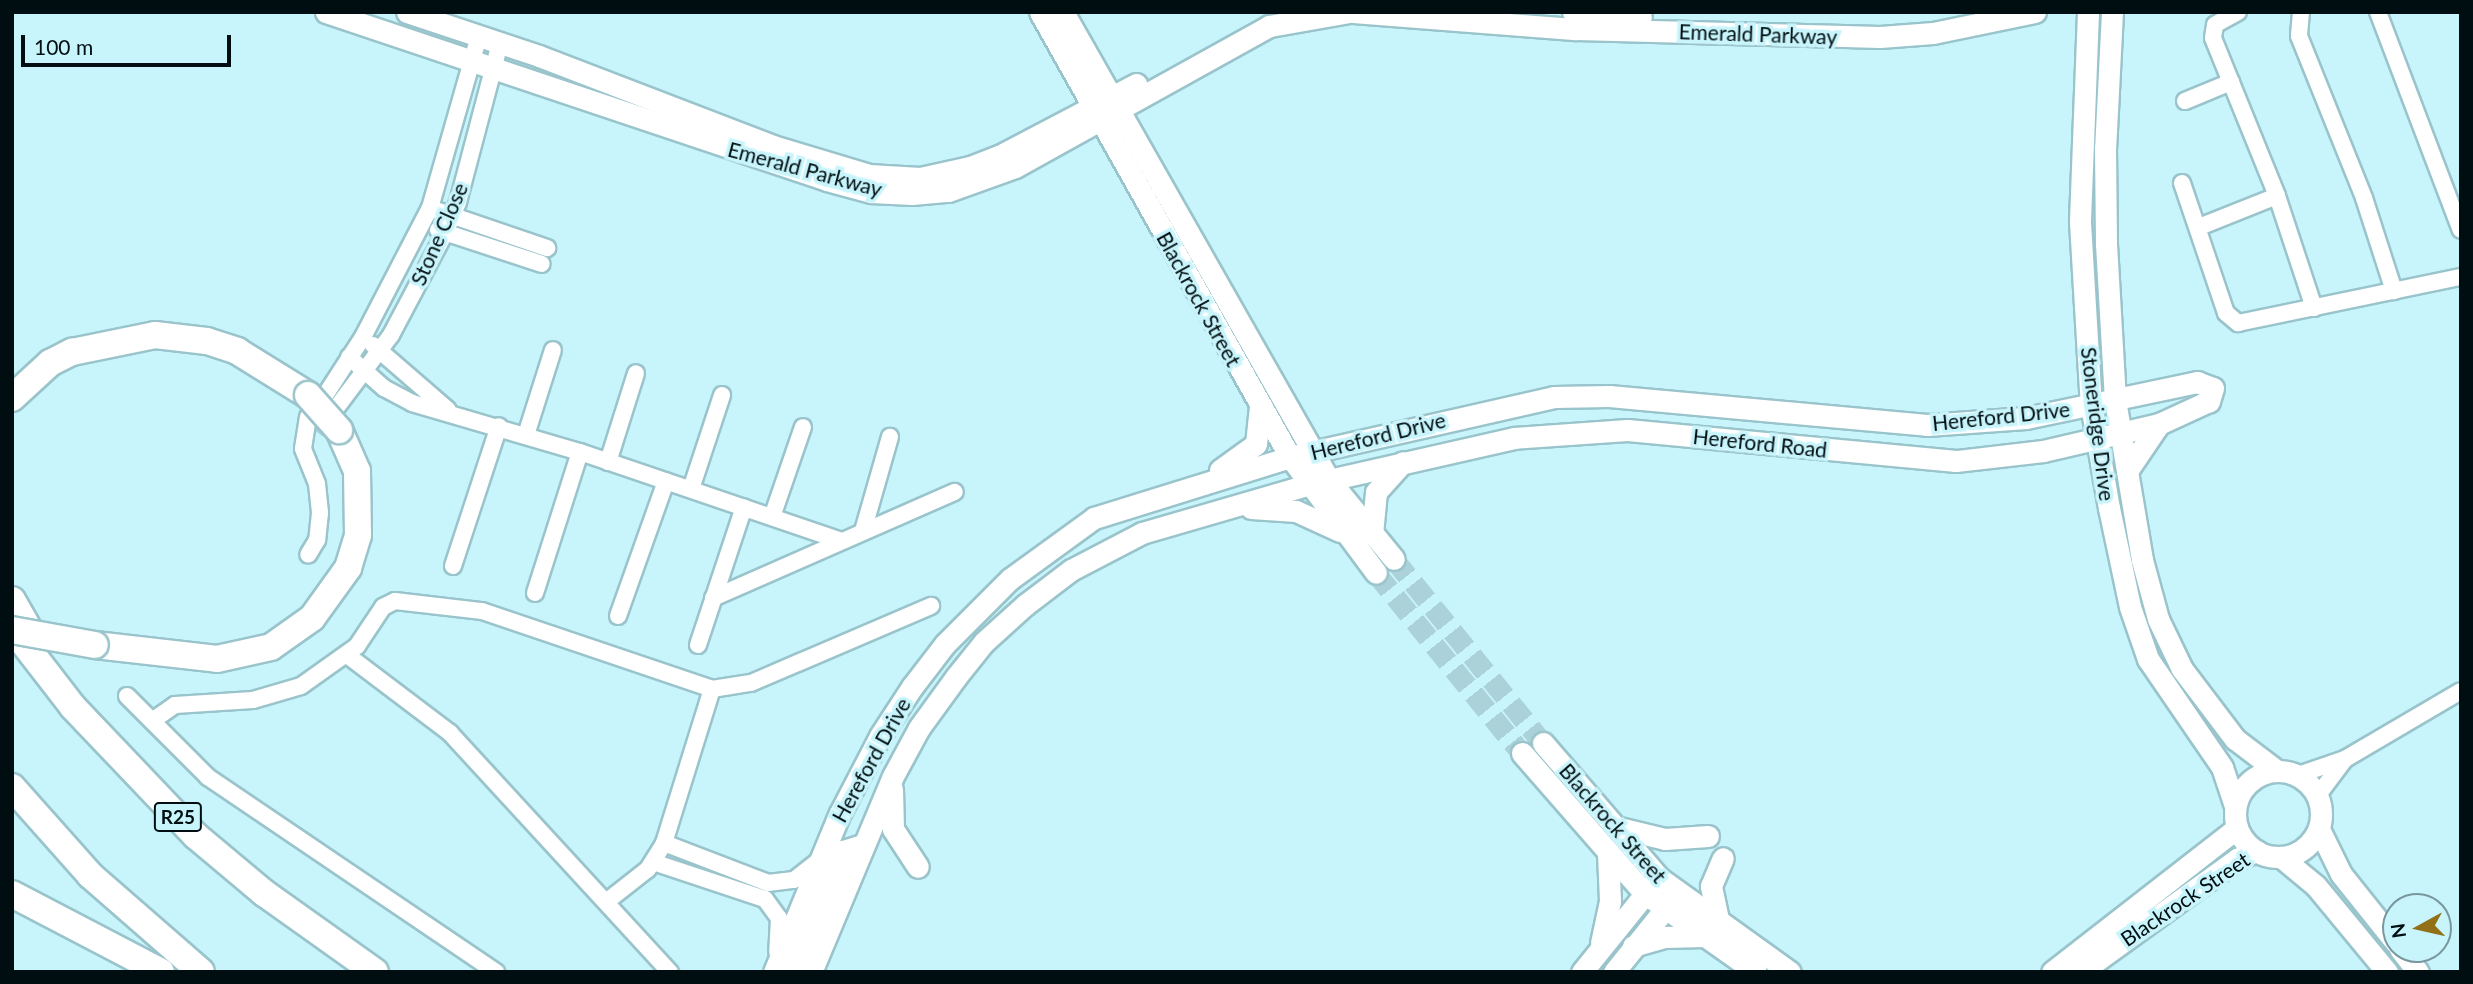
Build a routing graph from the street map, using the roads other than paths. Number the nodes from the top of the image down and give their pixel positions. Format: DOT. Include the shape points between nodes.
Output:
graph roads {
  1 [pos="326,12"];
  2 [pos="407,12"];
  3 [pos="1040,12"];
  4 [pos="1063,12"];
  5 [pos="1291,12"];
  6 [pos="1348,12"];
  7 [pos="1353,12"];
  8 [pos="1573,12"];
  9 [pos="1977,12"];
  10 [pos="2035,12"];
  11 [pos="2088,12"];
  12 [pos="2112,12"];
  13 [pos="2238,12"];
  14 [pos="2301,12"];
  15 [pos="2378,12"];
  16 [pos="478,36"];
  17 [pos="500,43"];
  18 [pos="471,61"];
  19 [pos="494,68"];
  20 [pos="2231,82"];
  21 [pos="2185,101"];
  22 [pos="1105,109"];
  23 [pos="2182,183"];
  24 [pos="2277,196"];
  25 [pos="430,208"];
  26 [pos="452,217"];
  27 [pos="422,225"];
  28 [pos="2199,227"];
  29 [pos="2461,230"];
  30 [pos="445,233"];
  31 [pos="2461,277"];
  32 [pos="2394,291"];
  33 [pos="2314,308"];
  34 [pos="363,337"];
  35 [pos="552,349"];
  36 [pos="381,351"];
  37 [pos="349,357"];
  38 [pos="365,372"];
  39 [pos="636,373"];
  40 [pos="722,395"];
  41 [pos="12,398"];
  42 [pos="2115,400"];
  43 [pos="2209,401"];
  44 [pos="314,402"];
  45 [pos="2091,405"];
  46 [pos="1260,408"];
  47 [pos="448,410"];
  48 [pos="331,423"];
  49 [pos="2159,424"];
  50 [pos="499,426"];
  51 [pos="803,427"];
  52 [pos="2121,433"];
  53 [pos="526,435"];
  54 [pos="890,437"];
  55 [pos="2097,439"];
  56 [pos="303,449"];
  57 [pos="580,452"];
  58 [pos="1312,452"];
  59 [pos="1290,457"];
  60 [pos="1404,460"];
  61 [pos="608,461"];
  62 [pos="2127,471"];
  63 [pos="1329,480"];
  64 [pos="666,481"];
  65 [pos="1307,485"];
  66 [pos="691,489"];
  67 [pos="955,492"];
  68 [pos="1160,495"];
  69 [pos="744,507"];
  70 [pos="1200,513"];
  71 [pos="772,517"];
  72 [pos="863,531"];
  73 [pos="1342,532"];
  74 [pos="1372,534"];
  75 [pos="841,541"];
  76 [pos="308,555"];
  77 [pos="1394,559"];
  78 [pos="453,566"];
  79 [pos="1376,573"];
  80 [pos="535,593"];
  81 [pos="713,598"];
  82 [pos="12,600"];
  83 [pos="931,606"];
  84 [pos="618,616"];
  85 [pos="12,629"];
  86 [pos="698,645"];
  87 [pos="347,655"];
  88 [pos="712,689"];
  89 [pos="2461,691"];
  90 [pos="127,696"];
  91 [pos="73,707"];
  92 [pos="152,721"];
  93 [pos="1543,743"];
  94 [pos="1522,753"];
  95 [pos="2345,759"];
  96 [pos="2276,770"];
  97 [pos="2298,775"];
  98 [pos="893,776"];
  99 [pos="12,787"];
  100 [pos="2318,795"];
  101 [pos="2235,806"];
  102 [pos="1615,827"];
  103 [pos="2237,828"];
  104 [pos="2319,829"];
  105 [pos="1708,836"];
  106 [pos="664,842"];
  107 [pos="863,845"];
  108 [pos="2256,851"];
  109 [pos="1608,853"];
  110 [pos="822,857"];
  111 [pos="2281,857"];
  112 [pos="1723,858"];
  113 [pos="653,862"];
  114 [pos="918,867"];
  115 [pos="1651,886"];
  116 [pos="12,894"];
  117 [pos="1671,901"];
  118 [pos="606,902"];
  119 [pos="2382,925"];
  120 [pos="1712,930"];
  121 [pos="1633,946"];
  122 [pos="1599,948"];
  123 [pos="780,971"];
  124 [pos="161,972"];
  125 [pos="201,972"];
  126 [pos="375,972"];
  127 [pos="496,972"];
  128 [pos="670,972"];
  129 [pos="811,972"];
  130 [pos="1583,972"];
  131 [pos="1614,972"];
  132 [pos="1756,972"];
  133 [pos="1790,972"];
  134 [pos="2052,972"];
  135 [pos="2081,972"];
  136 [pos="2387,972"];
  1 -- 18 [label="street, Emerald Parkway"];
  2 -- 16 [label="street, Emerald Parkway"];
  3 -- 22 [label="street, Blackrock Street"];
  4 -- 22 [label="street, Blackrock Street"];
  5 -- 22 [label="street, Emerald Parkway" via="1235,31"];
  6 -- 22 [label="street, Emerald Parkway" via="1269,26"];
  7 -- 10 [label="street, Emerald Parkway" via="1576,29 1881,37 1933,33"];
  8 -- 9 [label="street, Emerald Parkway" via="1834,29 1917,24"];
  11 -- 45 [label="street, Stoneridge Drive" via="2080,222"];
  12 -- 42 [label="street, Stoneridge Drive" via="2105,148"];
  13 -- 20 [label="street" via="2219,21 2212,32"];
  14 -- 32 [label="street" via="2299,36 2364,198"];
  15 -- 29 [label="street"];
  16 -- 17 [label="street, Emerald Parkway"];
  16 -- 18 [label="street, Stone Close"];
  17 -- 19 [label="street, Stone Close"];
  17 -- 22 [label="street, Emerald Parkway" via="773,145 869,175 920,178 970,167"];
  18 -- 19 [label="street, Emerald Parkway"];
  18 -- 25 [label="street, Stone Close"];
  19 -- 22 [label="street, Emerald Parkway" via="668,130 871,192 936,192 983,181"];
  19 -- 26 [label="street, Stone Close"];
  20 -- 21 [label="street"];
  20 -- 24 [label="street"];
  22 -- 46 [label="street, Blackrock Street"];
  22 -- 58 [label="street, Blackrock Street"];
  23 -- 28 [label="street"];
  24 -- 28 [label="street"];
  24 -- 33 [label="street"];
  25 -- 26 [label="street"];
  25 -- 27 [label="street, Stone Close"];
  26 -- 30 [label="street, Stone Close"];
  26 -- 30 [label="street" via="544,256"];
  27 -- 30 [label="street"];
  27 -- 34 [label="street, Stone Close"];
  28 -- 33 [label="street" via="2229,318 2246,323"];
  30 -- 36 [label="street, Stone Close"];
  31 -- 32 [label="street"];
  32 -- 33 [label="street"];
  34 -- 36 [label="street"];
  34 -- 37 [label="street, Stone Close"];
  35 -- 53 [label="street"];
  36 -- 38 [label="street, Stone Close"];
  36 -- 47 [label="street"];
  37 -- 38 [label="street"];
  37 -- 44 [label="street, Stone Close"];
  38 -- 47 [label="street" via="397,397"];
  38 -- 48 [label="street, Stone Close"];
  39 -- 61 [label="street"];
  40 -- 66 [label="street"];
  41 -- 44 [label="main road" via="50,363 72,352 155,335 206,341 237,351"];
  42 -- 43 [label="street, Hereford Drive" via="2204,382 2213,388"];
  42 -- 45 [label="street, Hereford Drive"];
  42 -- 52 [label="street, Stoneridge Drive"];
  43 -- 49 [label="street, Hereford Road"];
  44 -- 48 [label="main road, bridge"];
  44 -- 56 [label="street"];
  45 -- 55 [label="street, Stoneridge Drive"];
  45 -- 58 [label="street, Hereford Drive" via="2026,418 1927,425 1578,395 1521,402"];
  46 -- 59 [label="street, Blackrock Street"];
  46 -- 68 [label="street" via="1259,435 1249,452"];
  47 -- 50 [label="street"];
  48 -- 56 [label="street, Stone Close"];
  48 -- 85 [label="main road, bridge" via="357,471 358,535 348,568 312,618 271,647 217,659 95,645"];
  49 -- 52 [label="street, Hereford Road"];
  49 -- 62 [label="street"];
  50 -- 53 [label="street"];
  50 -- 78 [label="street"];
  51 -- 71 [label="street"];
  52 -- 55 [label="street, Hereford Road"];
  52 -- 62 [label="street, Stoneridge Drive"];
  53 -- 57 [label="street"];
  54 -- 72 [label="street"];
  55 -- 60 [label="street, Hereford Road" via="1990,458 1922,461 1598,430 1503,440"];
  55 -- 101 [label="street, Stoneridge Drive" via="2138,632 2157,677 2222,767"];
  56 -- 76 [label="street" via="317,484 320,513 317,540"];
  57 -- 61 [label="street"];
  57 -- 80 [label="street"];
  58 -- 59 [label="street, Hereford Drive"];
  58 -- 63 [label="street, Blackrock Street"];
  59 -- 65 [label="street, Blackrock Street"];
  59 -- 68 [label="street, Hereford Drive"];
  60 -- 63 [label="street, Hereford Road"];
  60 -- 74 [label="street" via="1376,492"];
  61 -- 64 [label="street"];
  62 -- 96 [label="street, Stoneridge Drive" via="2151,596 2169,645 2224,726"];
  63 -- 65 [label="street, Hereford Road"];
  63 -- 74 [label="street, Blackrock Street"];
  64 -- 66 [label="street"];
  64 -- 84 [label="street"];
  65 -- 70 [label="street, Hereford Drive"];
  65 -- 73 [label="street, Blackrock Street"];
  66 -- 69 [label="street"];
  67 -- 72 [label="street"];
  68 -- 110 [label="street, Hereford Drive" via="1094,518 1059,539 1010,579 945,644 880,736"];
  69 -- 71 [label="street"];
  69 -- 81 [label="street"];
  70 -- 73 [label="street" via="1285,509"];
  70 -- 98 [label="street, Hereford Drive" via="1108,548 1026,605 984,642 956,677 919,728"];
  71 -- 75 [label="street"];
  72 -- 75 [label="street"];
  73 -- 79 [label="street, Blackrock Street"];
  74 -- 77 [label="street, Blackrock Street"];
  75 -- 81 [label="street"];
  81 -- 86 [label="street"];
  82 -- 91 [label="main road"];
  83 -- 88 [label="street" via="751,683"];
  85 -- 91 [label="main road, R25"];
  87 -- 88 [label="street" via="389,602 460,606"];
  87 -- 92 [label="street" via="316,678 280,694 175,705"];
  87 -- 118 [label="street" via="435,718"];
  88 -- 106 [label="street"];
  89 -- 95 [label="street"];
  90 -- 92 [label="street"];
  91 -- 126 [label="main road, R25" via="196,836 264,893"];
  92 -- 127 [label="street" via="208,777"];
  93 -- 102 [label="street, Blackrock Street"];
  94 -- 109 [label="street, Blackrock Street"];
  95 -- 97 [label="street"];
  95 -- 100 [label="street"];
  96 -- 97 [label="street"];
  96 -- 101 [label="street" via="2250,781"];
  97 -- 100 [label="street"];
  98 -- 107 [label="street, Hereford Drive"];
  98 -- 114 [label="street" via="893,829"];
  99 -- 125 [label="main road" via="90,875"];
  100 -- 104 [label="street"];
  101 -- 103 [label="street"];
  102 -- 105 [label="street" via="1665,839"];
  102 -- 115 [label="street, Blackrock Street"];
  103 -- 108 [label="street"];
  103 -- 134 [label="street, Blackrock Street"];
  104 -- 111 [label="street" via="2304,849"];
  104 -- 119 [label="street" via="2341,874"];
  106 -- 110 [label="street" via="768,883 794,880"];
  106 -- 113 [label="street"];
  107 -- 123 [label="street" via="843,851"];
  107 -- 129 [label="street, Hereford Drive"];
  108 -- 111 [label="street"];
  108 -- 135 [label="street, Blackrock Street" via="2236,859"];
  109 -- 115 [label="street, Blackrock Street"];
  109 -- 122 [label="street" via="1610,901"];
  110 -- 123 [label="street, Hereford Drive"];
  111 -- 136 [label="street" via="2316,886"];
  112 -- 120 [label="street" via="1711,886"];
  113 -- 118 [label="street"];
  113 -- 123 [label="street" via="765,899 779,918"];
  115 -- 117 [label="street, Blackrock Street"];
  115 -- 122 [label="street"];
  116 -- 124 [label="main road"];
  117 -- 120 [label="street, Blackrock Street"];
  117 -- 121 [label="street"];
  118 -- 128 [label="street"];
  120 -- 121 [label="street"];
  120 -- 132 [label="street, Blackrock Street"];
  120 -- 133 [label="street, Blackrock Street"];
  121 -- 131 [label="street"];
  122 -- 130 [label="street"];
}
